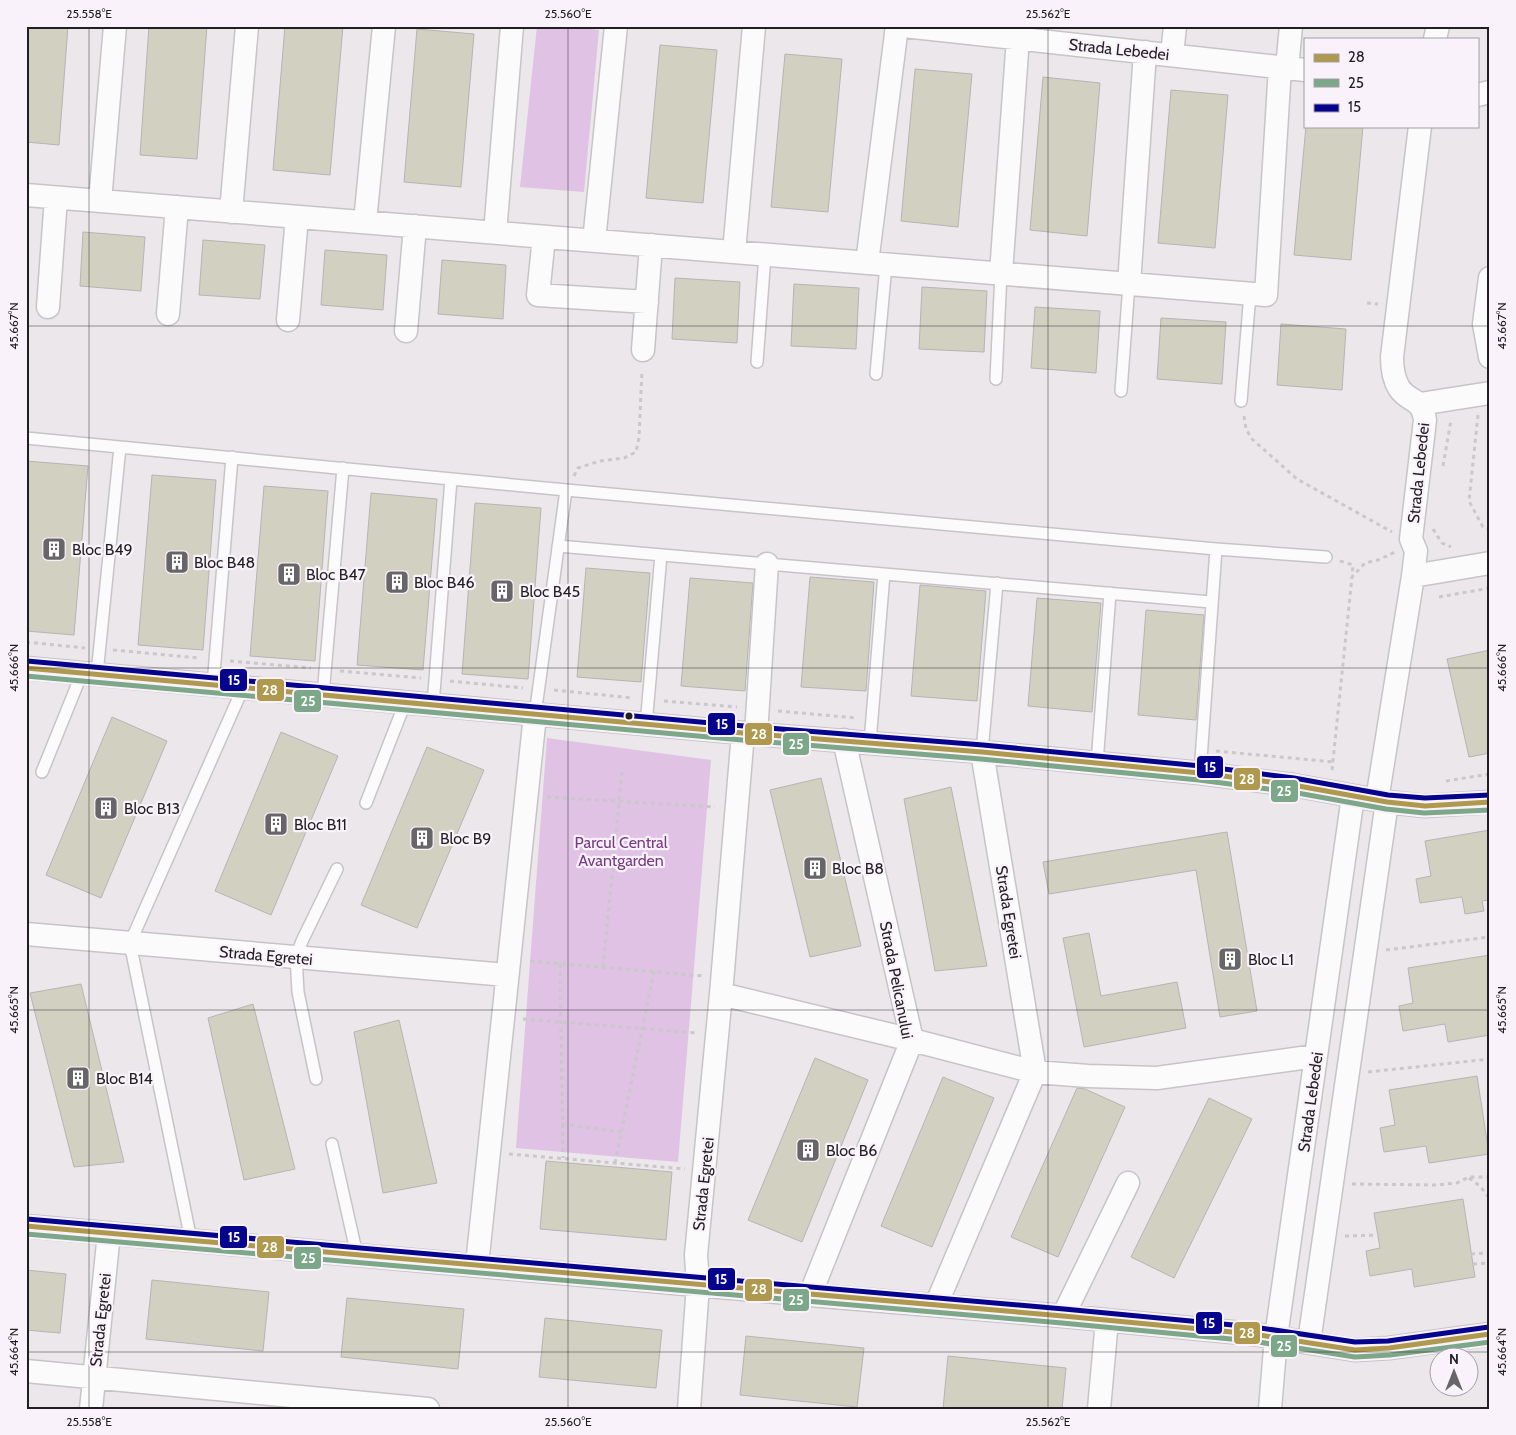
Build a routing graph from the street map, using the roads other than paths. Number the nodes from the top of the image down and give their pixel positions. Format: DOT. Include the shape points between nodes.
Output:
graph roads {
  1 [pos="115,26"];
  2 [pos="247,26"];
  3 [pos="384,26"];
  4 [pos="512,26"];
  5 [pos="616,26"];
  6 [pos="754,26"];
  7 [pos="897,26"];
  8 [pos="904,26"];
  9 [pos="1175,26"];
  10 [pos="1290,26"];
  11 [pos="947,28"];
  12 [pos="1061,35"];
  13 [pos="1018,38"];
  14 [pos="1146,52"];
  15 [pos="1172,55"];
  16 [pos="1290,68"];
  17 [pos="1420,128"];
  18 [pos="26,195"];
  19 [pos="56,198"];
  20 [pos="100,201"];
  21 [pos="177,207"];
  22 [pos="231,212"];
  23 [pos="296,217"];
  24 [pos="365,222"];
  25 [pos="415,226"];
  26 [pos="495,233"];
  27 [pos="544,237"];
  28 [pos="594,241"];
  29 [pos="650,245"];
  30 [pos="734,252"];
  31 [pos="765,255"];
  32 [pos="877,264"];
  33 [pos="1001,274"];
  34 [pos="1490,278"];
  35 [pos="1129,284"];
  36 [pos="1250,294"];
  37 [pos="647,302"];
  38 [pos="48,307"];
  39 [pos="168,314"];
  40 [pos="288,320"];
  41 [pos="406,331"];
  42 [pos="643,350"];
  43 [pos="1490,357"];
  44 [pos="757,362"];
  45 [pos="876,374"];
  46 [pos="996,379"];
  47 [pos="1121,392"];
  48 [pos="1485,394"];
  49 [pos="1241,401"];
  50 [pos="1420,404"];
  51 [pos="26,438"];
  52 [pos="120,447"];
  53 [pos="232,458"];
  54 [pos="343,468"];
  55 [pos="451,479"];
  56 [pos="566,490"];
  57 [pos="558,546"];
  58 [pos="1216,549"];
  59 [pos="661,555"];
  60 [pos="1326,557"];
  61 [pos="1490,563"];
  62 [pos="767,564"];
  63 [pos="884,574"];
  64 [pos="1413,576"];
  65 [pos="997,583"];
  66 [pos="1110,593"];
  67 [pos="1211,602"];
  68 [pos="26,668"];
  69 [pos="89,674"];
  70 [pos="213,685"];
  71 [pos="243,688"];
  72 [pos="323,695"];
  73 [pos="405,703"];
  74 [pos="433,706"];
  75 [pos="535,715"];
  76 [pos="646,725"];
  77 [pos="749,734"];
  78 [pos="844,740"];
  79 [pos="870,742"];
  80 [pos="982,752"];
  81 [pos="1097,763"];
  82 [pos="42,772"];
  83 [pos="1200,773"];
  84 [pos="1353,796"];
  85 [pos="1382,801"];
  86 [pos="1490,802"];
  87 [pos="366,803"];
  88 [pos="337,869"];
  89 [pos="26,934"];
  90 [pos="130,943"];
  91 [pos="296,957"];
  92 [pos="507,967"];
  93 [pos="722,986"];
  94 [pos="912,1040"];
  95 [pos="1316,1056"];
  96 [pos="1035,1072"];
  97 [pos="316,1079"];
  98 [pos="332,1144"];
  99 [pos="1128,1183"];
  100 [pos="26,1225"];
  101 [pos="109,1233"];
  102 [pos="191,1240"];
  103 [pos="357,1255"];
  104 [pos="477,1265"];
  105 [pos="698,1285"];
  106 [pos="810,1296"];
  107 [pos="936,1305"];
  108 [pos="1064,1316"];
  109 [pos="1107,1320"];
  110 [pos="1490,1334"];
  111 [pos="1276,1337"];
  112 [pos="1309,1342"];
  113 [pos="26,1371"];
  114 [pos="94,1377"];
  115 [pos="227,1399"];
  116 [pos="422,1408"];
  117 [pos="91,1409"];
  118 [pos="689,1409"];
  119 [pos="1100,1409"];
  120 [pos="1270,1409"];
  1 -- 20 [label="street"];
  2 -- 22 [label="street"];
  3 -- 24 [label="street"];
  4 -- 26 [label="street"];
  5 -- 28 [label="street"];
  6 -- 30 [label="street"];
  7 -- 32 [label="street"];
  8 -- 11 [label="street, Strada Lebedei"];
  9 -- 15 [label="street"];
  10 -- 16 [label="street"];
  11 -- 13 [label="street, Strada Lebedei"];
  12 -- 13 [label="street, Strada Lebedei"];
  12 -- 14 [label="street, Strada Lebedei"];
  13 -- 33 [label="street"];
  14 -- 15 [label="street, Strada Lebedei"];
  14 -- 35 [label="street"];
  15 -- 16 [label="street, Strada Lebedei"];
  16 -- 36 [label="street" via="1266,295"];
  17 -- 50 [label="street, Strada Lebedei" via="1392,357 1393,373 1399,388"];
  18 -- 19 [label="street"];
  19 -- 20 [label="street"];
  19 -- 38 [label="street"];
  20 -- 21 [label="street"];
  21 -- 22 [label="street"];
  21 -- 39 [label="street"];
  22 -- 23 [label="street"];
  23 -- 24 [label="street"];
  23 -- 40 [label="street"];
  24 -- 25 [label="street"];
  25 -- 26 [label="street"];
  25 -- 41 [label="street"];
  26 -- 27 [label="street"];
  27 -- 28 [label="street"];
  27 -- 37 [label="street" via="538,295"];
  28 -- 29 [label="street"];
  29 -- 30 [label="street"];
  29 -- 37 [label="street"];
  30 -- 31 [label="street"];
  31 -- 32 [label="street"];
  31 -- 44 [label="lane"];
  32 -- 33 [label="street"];
  32 -- 45 [label="lane"];
  33 -- 35 [label="street"];
  33 -- 46 [label="lane"];
  34 -- 43 [label="street" via="1484,324"];
  35 -- 36 [label="street"];
  35 -- 47 [label="lane"];
  36 -- 49 [label="lane"];
  37 -- 42 [label="street"];
  48 -- 50 [label="street"];
  50 -- 64 [label="street, Strada Lebedei" via="1425,420 1407,538 1416,551"];
  51 -- 52 [label="lane"];
  52 -- 53 [label="lane"];
  52 -- 69 [label="lane" via="99,649"];
  53 -- 54 [label="lane"];
  53 -- 70 [label="lane"];
  54 -- 55 [label="lane"];
  54 -- 72 [label="lane"];
  55 -- 56 [label="lane"];
  55 -- 74 [label="lane"];
  56 -- 57 [label="lane"];
  56 -- 58 [label="lane"];
  57 -- 59 [label="lane"];
  57 -- 75 [label="lane"];
  58 -- 60 [label="lane"];
  58 -- 67 [label="lane"];
  59 -- 62 [label="lane"];
  59 -- 76 [label="lane"];
  61 -- 64 [label="street"];
  62 -- 63 [label="lane"];
  62 -- 77 [label="street, Strada Egretei" via="758,709"];
  63 -- 65 [label="lane"];
  63 -- 79 [label="lane"];
  64 -- 85 [label="street, Strada Lebedei"];
  65 -- 66 [label="lane"];
  65 -- 80 [label="lane"];
  66 -- 67 [label="lane"];
  66 -- 81 [label="lane"];
  67 -- 83 [label="lane"];
  68 -- 69 [label="street"];
  69 -- 70 [label="street"];
  69 -- 82 [label="lane"];
  70 -- 71 [label="street"];
  71 -- 72 [label="street"];
  71 -- 90 [label="lane"];
  72 -- 73 [label="street"];
  73 -- 74 [label="street"];
  73 -- 87 [label="lane"];
  74 -- 75 [label="street"];
  75 -- 76 [label="street"];
  75 -- 92 [label="street"];
  76 -- 77 [label="street"];
  77 -- 78 [label="street"];
  77 -- 93 [label="street, Strada Egretei" via="737,808"];
  78 -- 79 [label="street"];
  78 -- 94 [label="street, Strada Pelicanului"];
  79 -- 80 [label="street"];
  80 -- 81 [label="street"];
  80 -- 96 [label="street, Strada Egretei"];
  81 -- 83 [label="street"];
  83 -- 84 [label="street"];
  84 -- 85 [label="street"];
  84 -- 95 [label="street, Strada Lebedei"];
  85 -- 86 [label="street" via="1425,806"];
  85 -- 112 [label="street, Strada Lebedei" via="1365,952"];
  88 -- 91 [label="lane"];
  89 -- 90 [label="street, Strada Egretei"];
  90 -- 91 [label="street, Strada Egretei"];
  90 -- 102 [label="lane"];
  91 -- 92 [label="street, Strada Egretei"];
  91 -- 97 [label="lane" via="298,992"];
  92 -- 104 [label="street"];
  93 -- 94 [label="street"];
  93 -- 105 [label="street, Strada Egretei" via="696,1255"];
  94 -- 96 [label="street"];
  94 -- 106 [label="street, Strada Pelicanului"];
  95 -- 96 [label="street" via="1157,1078"];
  95 -- 111 [label="street, Strada Lebedei"];
  96 -- 107 [label="street"];
  98 -- 103 [label="lane"];
  99 -- 108 [label="street"];
  100 -- 101 [label="street"];
  101 -- 102 [label="street"];
  101 -- 114 [label="street, Strada Egretei"];
  102 -- 103 [label="street"];
  103 -- 104 [label="street"];
  104 -- 105 [label="street"];
  105 -- 106 [label="street"];
  105 -- 118 [label="street, Strada Egretei"];
  106 -- 107 [label="street"];
  107 -- 108 [label="street"];
  108 -- 109 [label="street"];
  109 -- 111 [label="street"];
  109 -- 119 [label="street"];
  110 -- 112 [label="street" via="1355,1350"];
  111 -- 112 [label="street"];
  111 -- 120 [label="street, Strada Lebedei"];
  113 -- 114 [label="street, Strada Egretei"];
  114 -- 115 [label="street, Strada Egretei"];
  114 -- 117 [label="street, Strada Egretei"];
  115 -- 116 [label="street, Strada Egretei"];
}
